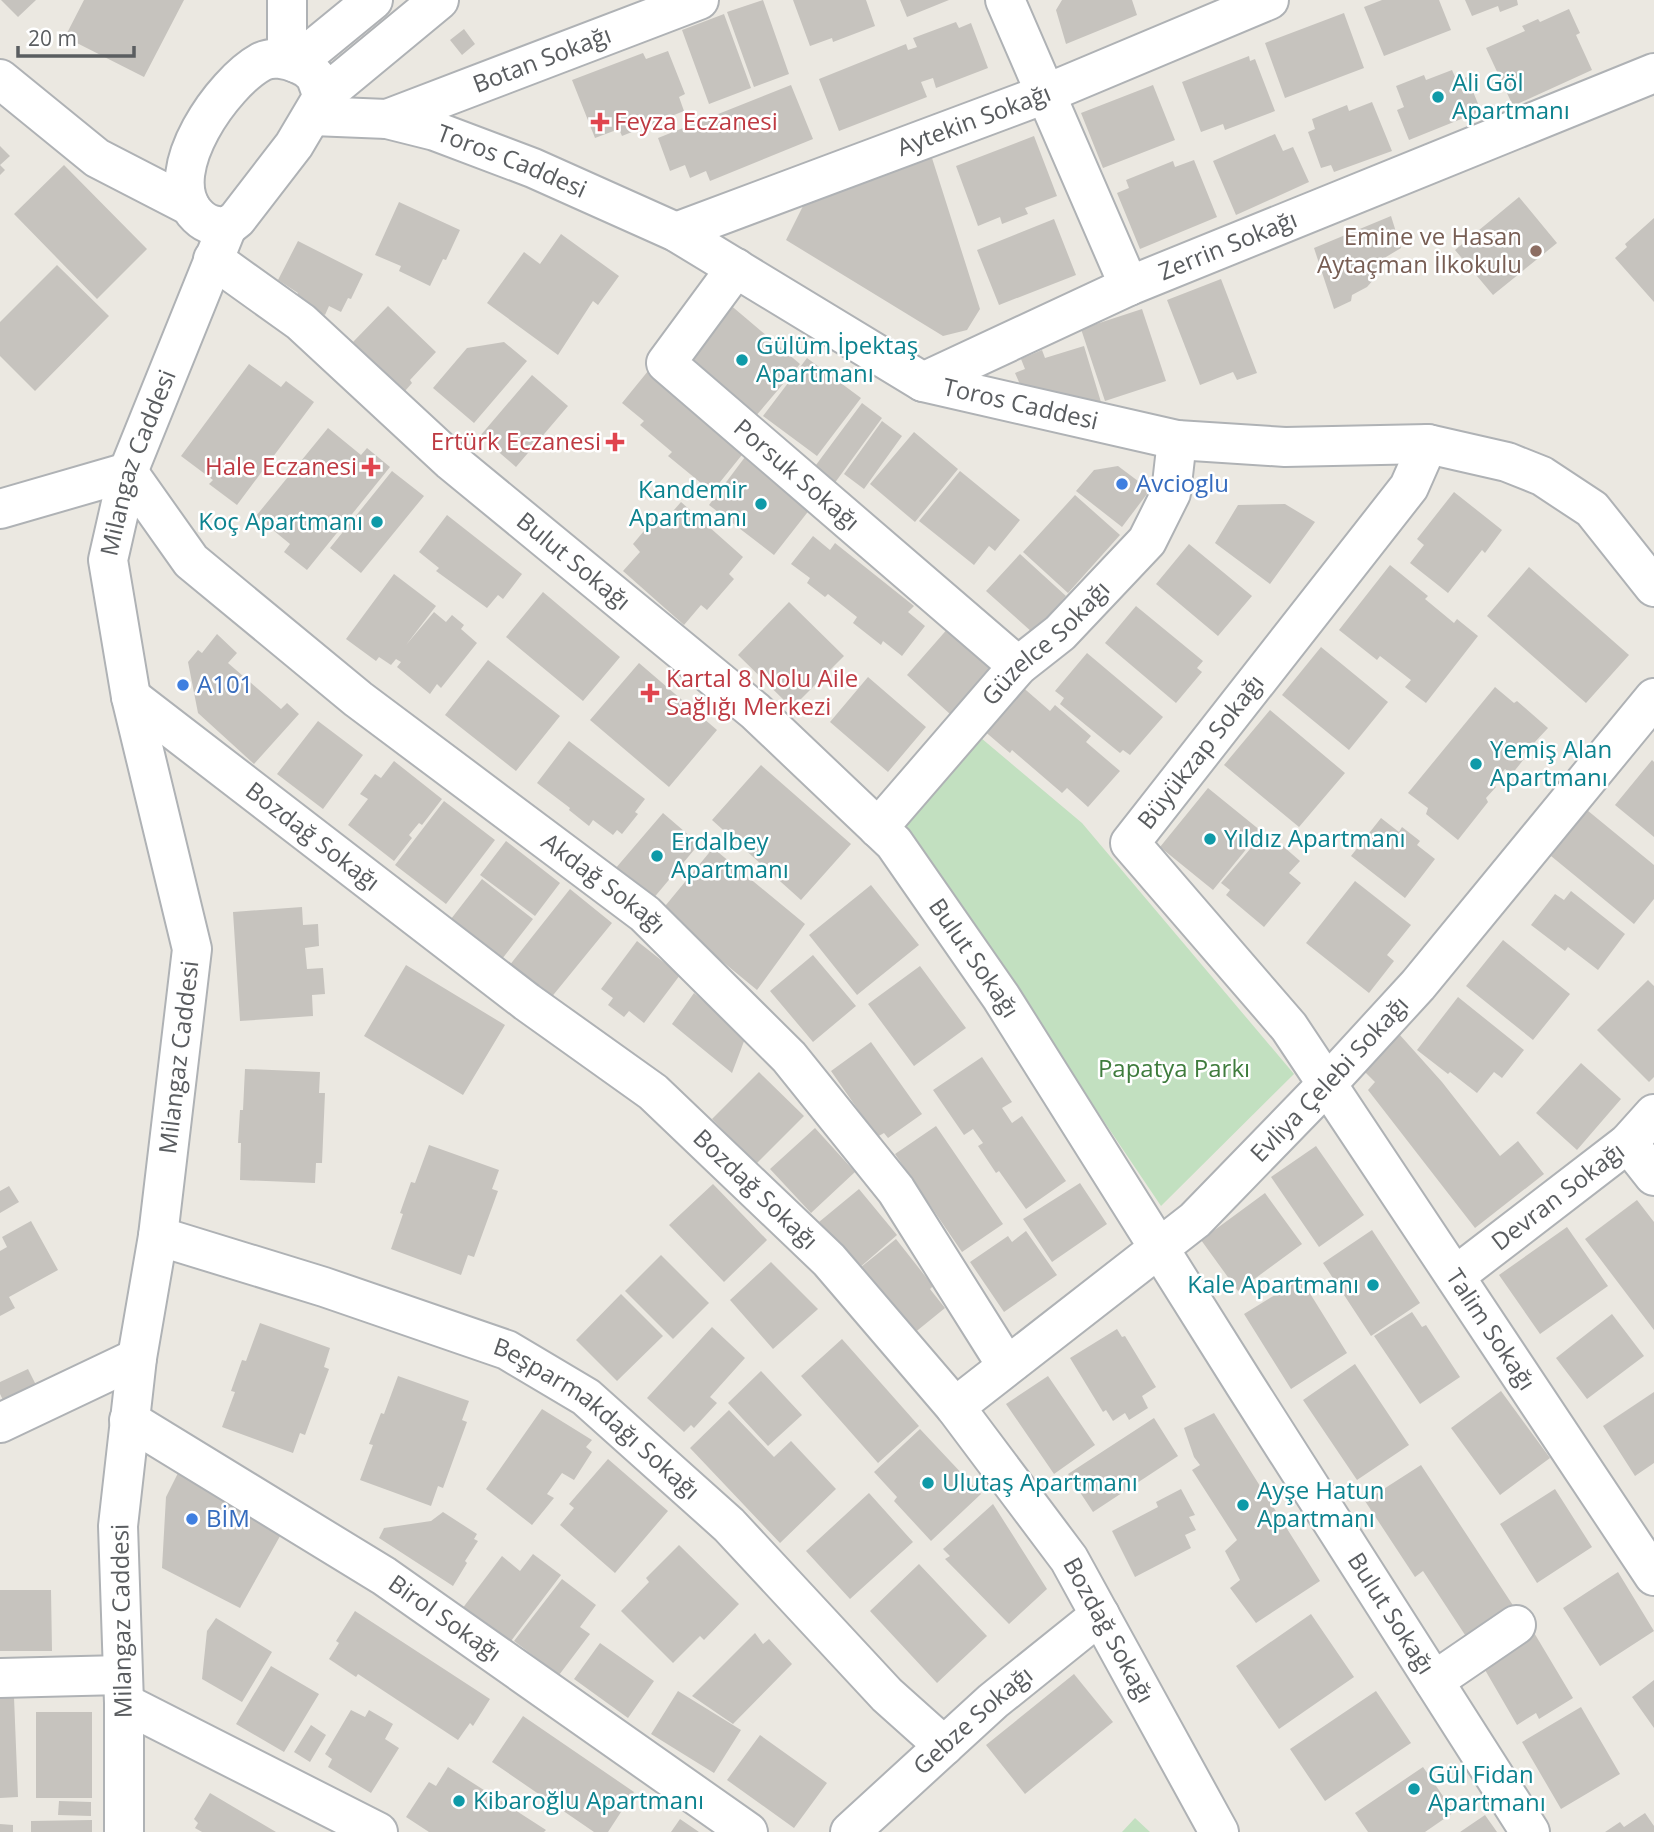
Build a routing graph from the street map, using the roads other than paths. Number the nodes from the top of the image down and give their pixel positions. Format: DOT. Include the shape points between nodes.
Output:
graph roads {
  1 [pos="287,0"];
  2 [pos="373,0"];
  3 [pos="439,0"];
  4 [pos="699,0"];
  5 [pos="1004,0"];
  6 [pos="1269,0"];
  7 [pos="291,61"];
  8 [pos="1654,73"];
  9 [pos="0,79"];
  10 [pos="1045,94"];
  11 [pos="318,106"];
  12 [pos="387,119"];
  13 [pos="97,158"];
  14 [pos="185,167"];
  15 [pos="190,206"];
  16 [pos="676,232"];
  17 [pos="220,243"];
  18 [pos="736,268"];
  19 [pos="1129,286"];
  20 [pos="923,382"];
  21 [pos="1177,440"];
  22 [pos="1428,443"];
  23 [pos="128,472"];
  24 [pos="0,509"];
  25 [pos="1654,587"];
  26 [pos="1018,666"];
  27 [pos="131,697"];
  28 [pos="1654,698"];
  29 [pos="878,828"];
  30 [pos="1328,1083"];
  31 [pos="1654,1114"];
  32 [pos="1628,1143"];
  33 [pos="1654,1176"];
  34 [pos="158,1236"];
  35 [pos="1159,1250"];
  36 [pos="1455,1276"];
  37 [pos="137,1358"];
  38 [pos="1012,1362"];
  39 [pos="954,1407"];
  40 [pos="129,1420"];
  41 [pos="0,1423"];
  42 [pos="1654,1576"];
  43 [pos="1100,1615"];
  44 [pos="1516,1625"];
  45 [pos="0,1678"];
  46 [pos="1434,1681"];
  47 [pos="123,1689"];
  48 [pos="944,1746"];
  49 [pos="124,1832"];
  50 [pos="378,1832"];
  51 [pos="748,1832"];
  52 [pos="850,1832"];
  53 [pos="1219,1832"];
  54 [pos="1530,1832"];
  1 -- 7 [label="street"];
  2 -- 7 [label="street"];
  3 -- 11 [label="street"];
  4 -- 12 [label="street, Botan Sokağı"];
  5 -- 10 [label="street"];
  6 -- 10 [label="street, Aytekin Sokağı"];
  7 -- 11 [label="street" via="314,74"];
  7 -- 14 [label="street" via="263,60 244,75 209,117"];
  8 -- 19 [label="street, Zerrin Sokağı"];
  9 -- 13 [label="street, Bulut Sokağı"];
  10 -- 16 [label="street, Aytekin Sokağı"];
  10 -- 19 [label="street"];
  11 -- 12 [label="street, Toros Caddesi"];
  11 -- 17 [label="street"];
  12 -- 16 [label="street, Toros Caddesi" via="435,131 533,168"];
  13 -- 14 [label="street"];
  13 -- 15 [label="street, Bulut Sokağı"];
  14 -- 15 [label="street" via="184,187"];
  15 -- 17 [label="street, Bulut Sokağı" via="211,226"];
  16 -- 18 [label="street, Toros Caddesi"];
  17 -- 23 [label="street, Milangaz Caddesi"];
  17 -- 29 [label="street, Bulut Sokağı" via="451,461 755,711"];
  18 -- 20 [label="street, Toros Caddesi"];
  18 -- 26 [label="street, Porsuk Sokağı" via="666,363"];
  19 -- 20 [label="street, Zerrin Sokağı"];
  20 -- 21 [label="street, Toros Caddesi"];
  21 -- 22 [label="street, Toros Caddesi" via="1285,447"];
  21 -- 26 [label="street, Güzelce Sokağı" via="1171,493 1147,541 1060,633"];
  22 -- 25 [label="street, Toros Caddesi" via="1507,462 1542,476 1592,509"];
  22 -- 30 [label="street, Büyükzap Sokağı" via="1409,487 1130,843 1289,1027"];
  23 -- 24 [label="street"];
  23 -- 27 [label="street, Milangaz Caddesi" via="108,560"];
  23 -- 38 [label="street, Akdağ Sokağı" via="191,561 358,699 645,914 789,1057 896,1190 998,1352"];
  26 -- 29 [label="street, Güzelce Sokağı"];
  27 -- 34 [label="street, Milangaz Caddesi" via="192,949"];
  27 -- 39 [label="street, Bozdağ Sokağı" via="505,985 653,1092 829,1260"];
  28 -- 30 [label="street, Evliya Çelebi Sokağı" via="1418,985"];
  29 -- 35 [label="street, Bulut Sokağı" via="894,843 1001,997"];
  30 -- 35 [label="street, Evliya Çelebi Sokağı" via="1195,1220"];
  30 -- 36 [label="street, Talim Sokağı"];
  31 -- 32 [label="street, Devran Sokağı"];
  32 -- 33 [label="street"];
  32 -- 36 [label="street, Devran Sokağı"];
  34 -- 37 [label="street, Milangaz Caddesi"];
  34 -- 48 [label="street, Beşparmakdağı Sokağı" via="507,1350 586,1397 729,1525 887,1695"];
  35 -- 38 [label="street, Evliya Çelebi Sokağı"];
  35 -- 46 [label="street, Bulut Sokağı"];
  36 -- 42 [label="street, Talim Sokağı"];
  37 -- 40 [label="street, Milangaz Caddesi"];
  37 -- 41 [label="street"];
  38 -- 39 [label="street, Evliya Çelebi Sokağı"];
  39 -- 43 [label="street, Bozdağ Sokağı" via="1069,1559"];
  40 -- 47 [label="street, Milangaz Caddesi" via="118,1526"];
  40 -- 51 [label="street, Birol Sokağı" via="384,1576"];
  43 -- 48 [label="street, Gebze Sokağı"];
  43 -- 53 [label="street, Bozdağ Sokağı"];
  44 -- 46 [label="street"];
  45 -- 47 [label="street"];
  46 -- 54 [label="street, Bulut Sokağı"];
  47 -- 49 [label="street, Milangaz Caddesi"];
  47 -- 50 [label="street"];
  48 -- 52 [label="street, Gebze Sokağı"];
}
